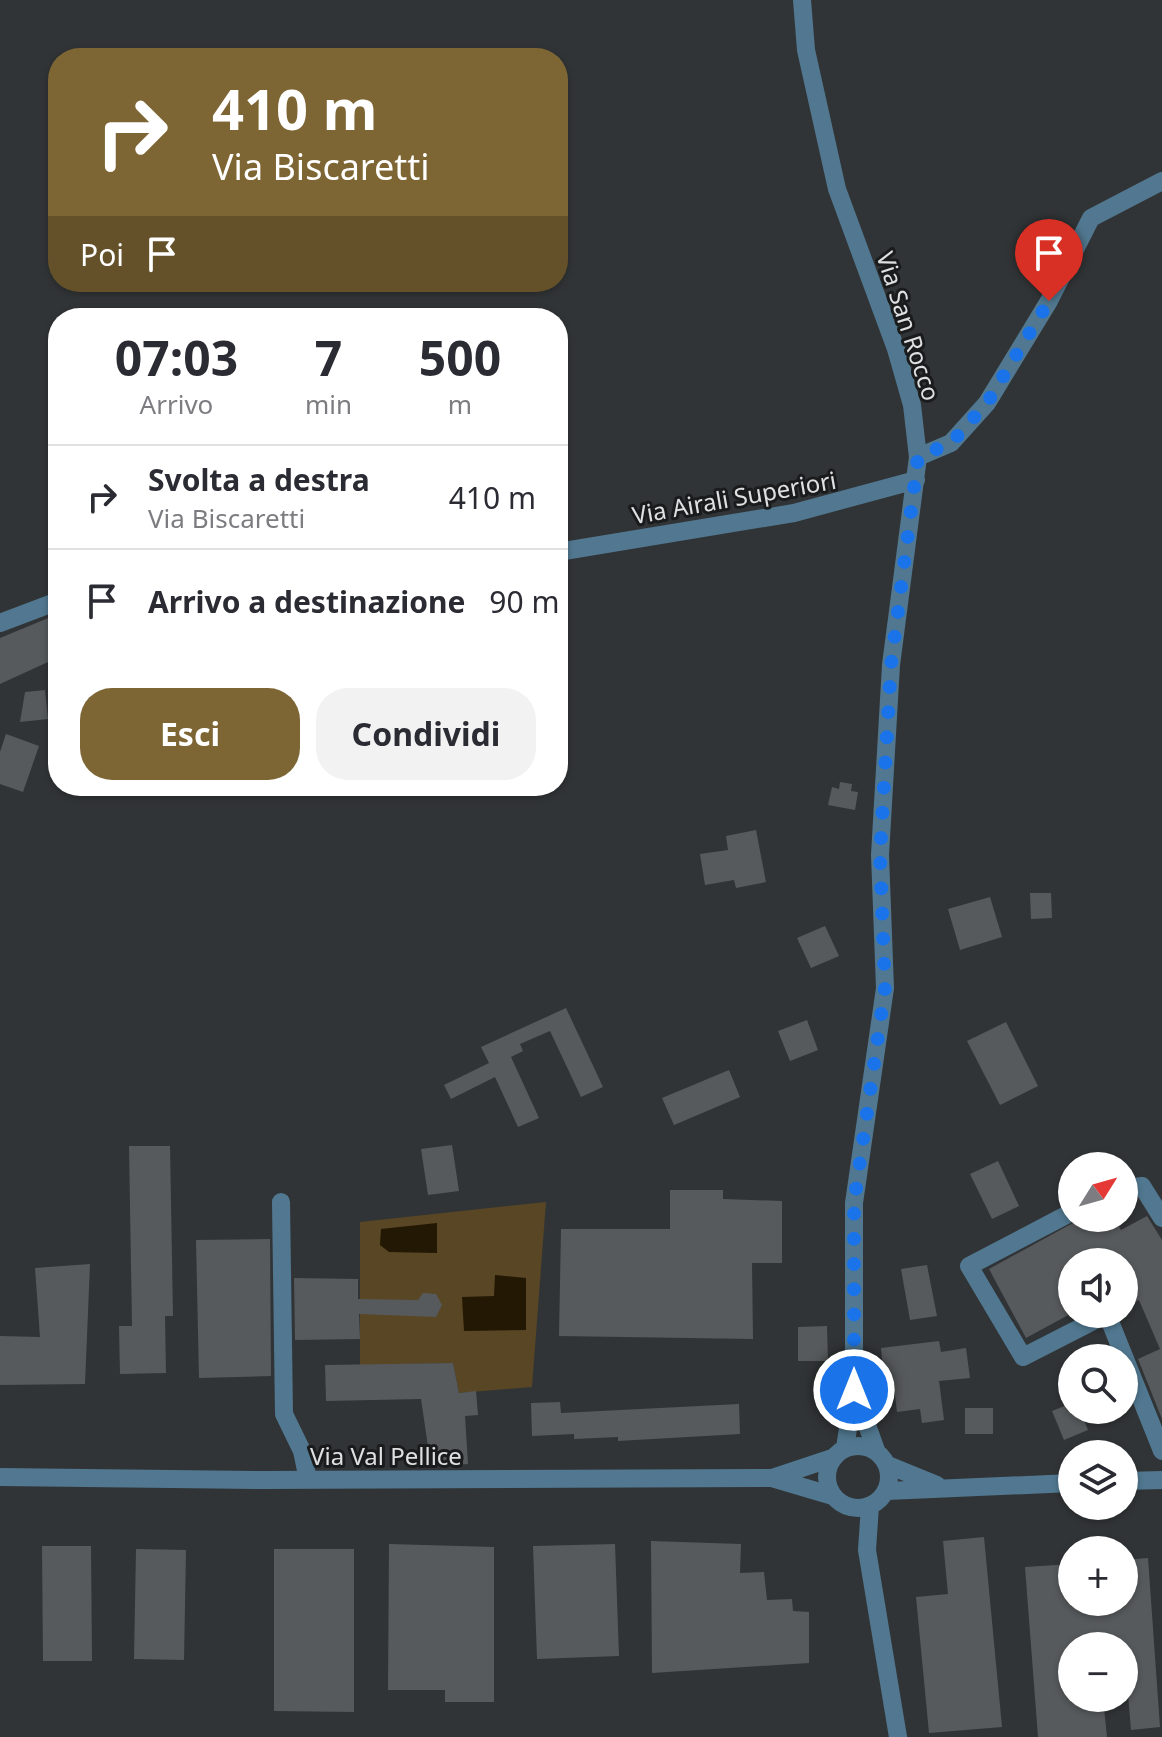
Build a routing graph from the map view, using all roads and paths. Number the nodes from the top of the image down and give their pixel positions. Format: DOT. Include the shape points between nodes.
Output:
graph roads {
  1 [pos="802,0"];
  2 [pos="1162,181"];
  3 [pos="918,457"];
  4 [pos="916,480"];
  5 [pos="568,550"];
  6 [pos="48,605"];
  7 [pos="0,623"];
  8 [pos="1138,1187"];
  9 [pos="281,1202"];
  10 [pos="1162,1218"];
  11 [pos="1058,1219"];
  12 [pos="854,1390"];
  13 [pos="876,1450"];
  14 [pos="1162,1451"];
  15 [pos="838,1453"];
  16 [pos="888,1465"];
  17 [pos="0,1477"];
  18 [pos="772,1478"];
  19 [pos="308,1480"];
  20 [pos="1162,1480"];
  21 [pos="1138,1481"];
  22 [pos="1058,1483"];
  23 [pos="941,1487"];
  24 [pos="887,1491"];
  25 [pos="838,1500"];
  26 [pos="870,1506"];
  27 [pos="867,1550"];
  28 [pos="898,1737"];
  1 -- 3 [label="street, Via San Rocco" via="806,50 837,189 896,349 912,405"];
  2 -- 3 [label="street" via="1091,218 1049,301 987,403 951,443"];
  3 -- 4 [label="street, Via San Rocco"];
  4 -- 5 [label="street, Via Airali Superiori" via="794,513"];
  4 -- 12 [label="street, Via San Rocco" via="891,665 881,825 885,988 854,1203"];
  6 -- 7 [label="street"];
  8 -- 10 [label="street"];
  9 -- 19 [label="street" via="284,1414 302,1451"];
  11 -- 14 [label="street" via="969,1266 1023,1357 1107,1314"];
  12 -- 13 [label="street, Via San Rocco"];
  12 -- 15 [label="street, Via San Rocco"];
  13 -- 15 [label="street" via="863,1445"];
  13 -- 16 [label="street"];
  15 -- 18 [label="street"];
  15 -- 25 [label="street" via="827,1479"];
  16 -- 23 [label="street"];
  16 -- 24 [label="street"];
  17 -- 19 [label="street, Via Val Pellice"];
  18 -- 19 [label="street, Via Val Pellice"];
  18 -- 25 [label="street"];
  20 -- 21 [label="street"];
  22 -- 23 [label="street"];
  23 -- 24 [label="street"];
  24 -- 26 [label="street"];
  25 -- 26 [label="street" via="854,1508"];
  25 -- 27 [label="street"];
  26 -- 27 [label="street"];
  27 -- 28 [label="street"];
}
